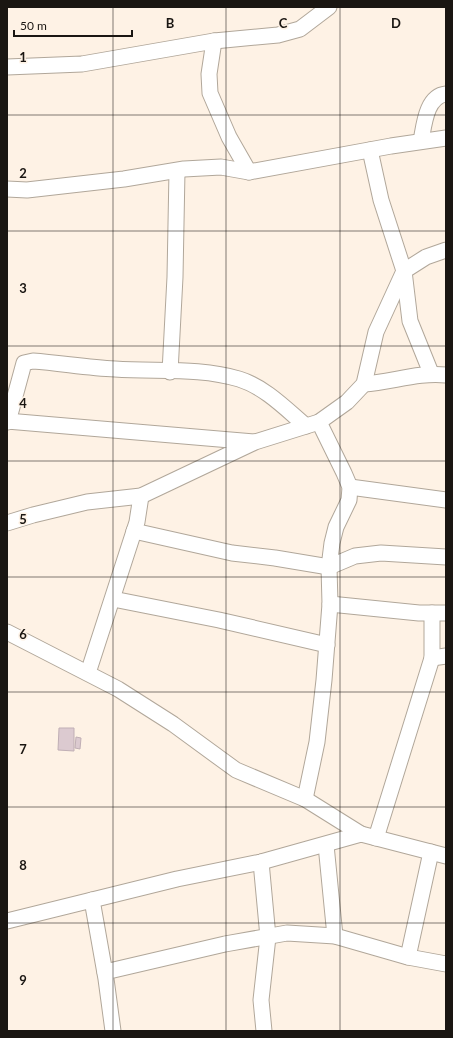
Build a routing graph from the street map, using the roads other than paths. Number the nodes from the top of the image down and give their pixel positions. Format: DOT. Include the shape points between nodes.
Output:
graph roads {
  1 [pos="329,7"];
  2 [pos="214,42"];
  3 [pos="7,67"];
  4 [pos="446,94"];
  5 [pos="446,138"];
  6 [pos="422,141"];
  7 [pos="370,150"];
  8 [pos="177,171"];
  9 [pos="249,172"];
  10 [pos="7,189"];
  11 [pos="446,250"];
  12 [pos="404,271"];
  13 [pos="170,372"];
  14 [pos="431,373"];
  15 [pos="446,375"];
  16 [pos="364,384"];
  17 [pos="8,421"];
  18 [pos="312,424"];
  19 [pos="255,442"];
  20 [pos="350,487"];
  21 [pos="141,496"];
  22 [pos="446,500"];
  23 [pos="7,523"];
  24 [pos="134,531"];
  25 [pos="446,557"];
  26 [pos="329,567"];
  27 [pos="113,598"];
  28 [pos="330,604"];
  29 [pos="439,613"];
  30 [pos="7,632"];
  31 [pos="327,645"];
  32 [pos="439,657"];
  33 [pos="88,673"];
  34 [pos="305,799"];
  35 [pos="361,834"];
  36 [pos="376,838"];
  37 [pos="326,845"];
  38 [pos="442,852"];
  39 [pos="261,862"];
  40 [pos="92,900"];
  41 [pos="7,921"];
  42 [pos="335,936"];
  43 [pos="268,937"];
  44 [pos="408,957"];
  45 [pos="446,964"];
  46 [pos="105,972"];
  47 [pos="112,1031"];
  48 [pos="264,1031"];
  1 -- 2 [label="street" via="300,29"];
  2 -- 3 [label="street" via="82,64"];
  2 -- 9 [label="street" via="209,74 210,93 229,137"];
  4 -- 6 [label="street" via="441,94 433,102 426,115"];
  5 -- 6 [label="street"];
  6 -- 7 [label="street"];
  7 -- 9 [label="street"];
  7 -- 12 [label="street" via="381,200"];
  8 -- 9 [label="street" via="221,167"];
  8 -- 10 [label="street" via="27,190"];
  8 -- 13 [label="street"];
  11 -- 12 [label="street" via="426,257"];
  12 -- 14 [label="street" via="410,322"];
  12 -- 16 [label="street" via="376,332"];
  13 -- 17 [label="street" via="114,370 28,361 22,367"];
  13 -- 18 [label="street" via="206,372 240,379 263,391"];
  14 -- 15 [label="street"];
  14 -- 16 [label="street"];
  16 -- 18 [label="street" via="347,402"];
  17 -- 19 [label="street"];
  18 -- 19 [label="street"];
  18 -- 20 [label="street"];
  19 -- 21 [label="street"];
  20 -- 22 [label="street"];
  20 -- 26 [label="street" via="349,500 336,527"];
  21 -- 23 [label="street" via="87,502"];
  21 -- 24 [label="street"];
  24 -- 26 [label="street" via="232,553"];
  24 -- 27 [label="street"];
  25 -- 26 [label="street" via="381,553 355,556"];
  26 -- 28 [label="street"];
  27 -- 31 [label="street"];
  27 -- 33 [label="street"];
  28 -- 29 [label="street"];
  28 -- 31 [label="street"];
  29 -- 32 [label="street"];
  30 -- 33 [label="street"];
  31 -- 34 [label="street" via="317,742"];
  32 -- 36 [label="street"];
  33 -- 34 [label="street" via="173,724 236,770"];
  34 -- 35 [label="street"];
  35 -- 36 [label="street"];
  35 -- 37 [label="street"];
  36 -- 38 [label="street"];
  37 -- 39 [label="street"];
  37 -- 42 [label="street"];
  38 -- 44 [label="street"];
  39 -- 40 [label="street"];
  39 -- 43 [label="street"];
  40 -- 41 [label="street"];
  40 -- 46 [label="street"];
  42 -- 43 [label="street" via="287,933"];
  42 -- 44 [label="street"];
  43 -- 46 [label="street" via="225,944"];
  43 -- 48 [label="street" via="261,1000"];
  44 -- 45 [label="street"];
  46 -- 47 [label="street"];
}
